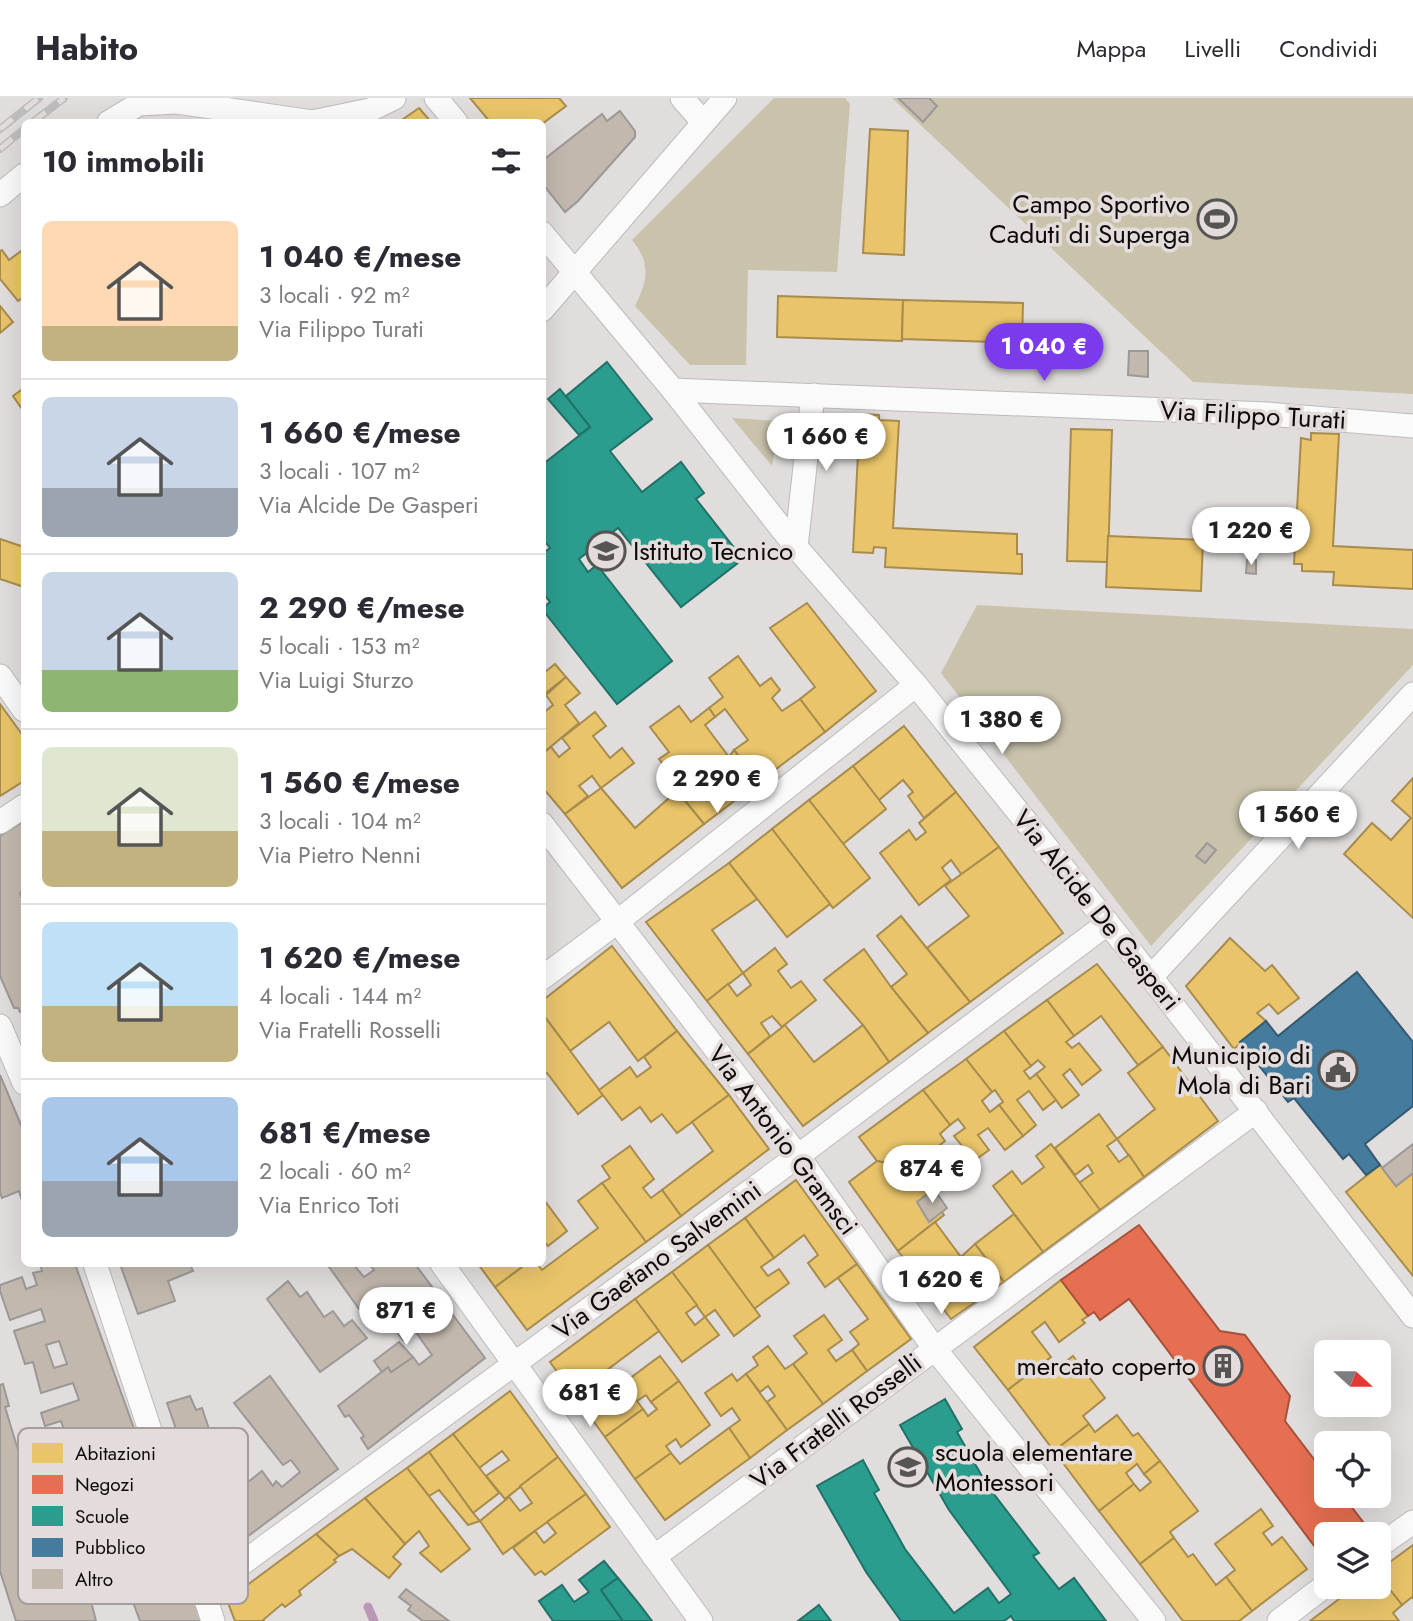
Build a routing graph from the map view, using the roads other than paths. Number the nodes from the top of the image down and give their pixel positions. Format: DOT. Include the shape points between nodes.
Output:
graph roads {
  1 [pos="394,98"];
  2 [pos="436,98"];
  3 [pos="682,98"];
  4 [pos="725,98"];
  5 [pos="114,119"];
  6 [pos="292,119"];
  7 [pos="326,119"];
  8 [pos="454,119"];
  9 [pos="704,122"];
  10 [pos="21,178"];
  11 [pos="0,195"];
  12 [pos="546,238"];
  13 [pos="574,273"];
  14 [pos="546,305"];
  15 [pos="673,390"];
  16 [pos="813,395"];
  17 [pos="1413,426"];
  18 [pos="796,547"];
  19 [pos="0,676"];
  20 [pos="916,685"];
  21 [pos="1413,694"];
  22 [pos="21,706"];
  23 [pos="21,808"];
  24 [pos="0,822"];
  25 [pos="546,829"];
  26 [pos="617,922"];
  27 [pos="1108,923"];
  28 [pos="546,975"];
  29 [pos="1152,977"];
  30 [pos="0,1026"];
  31 [pos="21,1076"];
  32 [pos="1255,1111"];
  33 [pos="798,1156"];
  34 [pos="96,1267"];
  35 [pos="444,1267"];
  36 [pos="1413,1316"];
  37 [pos="934,1348"];
  38 [pos="516,1364"];
  39 [pos="149,1428"];
  40 [pos="1413,1522"];
  41 [pos="1391,1538"];
  42 [pos="654,1557"];
  43 [pos="248,1559"];
  44 [pos="1314,1594"];
  45 [pos="207,1604"];
  46 [pos="213,1621"];
  47 [pos="701,1621"];
  48 [pos="1154,1621"];
  49 [pos="1279,1621"];
  1 -- 7 [label="street" via="370,110"];
  2 -- 8 [label="street"];
  3 -- 9 [label="street"];
  4 -- 9 [label="street"];
  5 -- 6 [label="street" via="139,104 177,102"];
  9 -- 13 [label="street"];
  10 -- 11 [label="street"];
  12 -- 13 [label="street, Via Alcide De Gasperi"];
  13 -- 14 [label="street"];
  13 -- 15 [label="street, Via Alcide De Gasperi"];
  15 -- 16 [label="street, Via Filippo Turati"];
  15 -- 18 [label="street, Via Alcide De Gasperi"];
  16 -- 17 [label="street, Via Filippo Turati" via="1267,414"];
  16 -- 18 [label="street"];
  18 -- 20 [label="street, Via Alcide De Gasperi"];
  19 -- 22 [label="street"];
  20 -- 26 [label="street"];
  20 -- 27 [label="street, Via Alcide De Gasperi"];
  21 -- 29 [label="street"];
  23 -- 24 [label="street"];
  25 -- 26 [label="street, Via Antonio Gramsci"];
  26 -- 28 [label="street"];
  26 -- 33 [label="street, Via Antonio Gramsci"];
  27 -- 29 [label="street, Via Alcide De Gasperi"];
  27 -- 33 [label="street, Via Gaetano Salvemini"];
  29 -- 32 [label="street, Via Alcide De Gasperi"];
  30 -- 31 [label="street"];
  32 -- 36 [label="street, Via Alcide De Gasperi"];
  32 -- 37 [label="street, Via Fratelli Rosselli"];
  33 -- 37 [label="street, Via Antonio Gramsci"];
  33 -- 38 [label="street, Via Gaetano Salvemini"];
  34 -- 39 [label="street"];
  35 -- 38 [label="street"];
  37 -- 42 [label="street, Via Fratelli Rosselli"];
  37 -- 48 [label="street, Via Antonio Gramsci"];
  38 -- 42 [label="street"];
  38 -- 43 [label="street, Via Gaetano Salvemini"];
  40 -- 41 [label="street"];
  42 -- 47 [label="street"];
  44 -- 49 [label="street"];
  45 -- 46 [label="street"];
}
